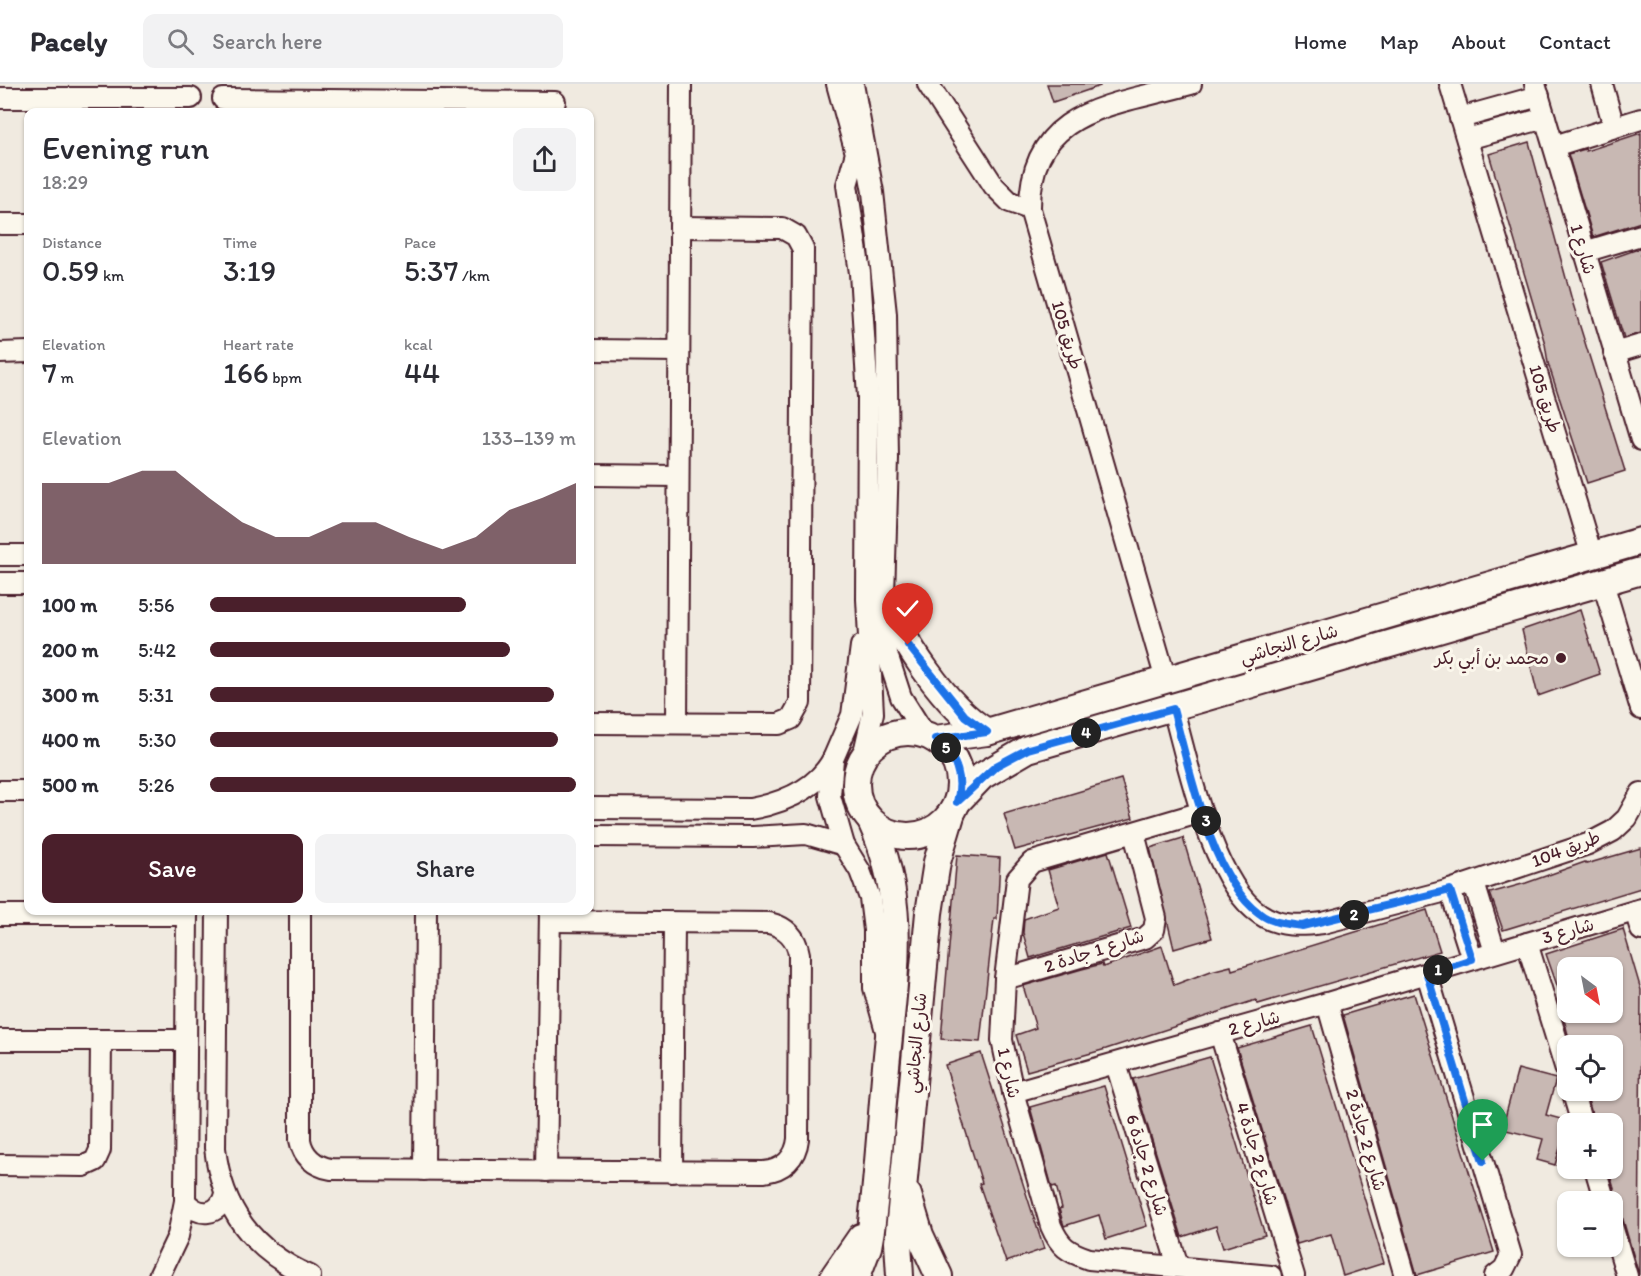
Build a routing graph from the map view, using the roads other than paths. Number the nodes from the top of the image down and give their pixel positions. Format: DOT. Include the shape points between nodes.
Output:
graph roads {
  1 [pos="681,84"];
  2 [pos="837,84"];
  3 [pos="853,84"];
  4 [pos="928,84"];
  5 [pos="1191,84"];
  6 [pos="1450,84"];
  7 [pos="1602,84"];
  8 [pos="1537,90"];
  9 [pos="0,98"];
  10 [pos="191,98"];
  11 [pos="223,98"];
  12 [pos="555,99"];
  13 [pos="1460,118"];
  14 [pos="1545,118"];
  15 [pos="1641,119"];
  16 [pos="1614,127"];
  17 [pos="1467,140"];
  18 [pos="1554,146"];
  19 [pos="1030,209"];
  20 [pos="0,224"];
  21 [pos="24,224"];
  22 [pos="680,227"];
  23 [pos="1641,235"];
  24 [pos="1584,252"];
  25 [pos="1641,345"];
  26 [pos="594,350"];
  27 [pos="679,351"];
  28 [pos="24,352"];
  29 [pos="0,353"];
  30 [pos="1614,353"];
  31 [pos="1641,440"];
  32 [pos="594,475"];
  33 [pos="678,476"];
  34 [pos="1641,541"];
  35 [pos="0,555"];
  36 [pos="24,555"];
  37 [pos="1592,556"];
  38 [pos="1641,571"];
  39 [pos="0,583"];
  40 [pos="24,583"];
  41 [pos="1603,583"];
  42 [pos="875,597"];
  43 [pos="1353,626"];
  44 [pos="1312,637"];
  45 [pos="1360,654"];
  46 [pos="1321,666"];
  47 [pos="1166,680"];
  48 [pos="1637,684"];
  49 [pos="1173,709"];
  50 [pos="1641,709"];
  51 [pos="594,723"];
  52 [pos="677,723"];
  53 [pos="987,732"];
  54 [pos="930,737"];
  55 [pos="863,757"];
  56 [pos="833,759"];
  57 [pos="0,791"];
  58 [pos="24,791"];
  59 [pos="1641,793"];
  60 [pos="954,807"];
  61 [pos="594,808"];
  62 [pos="1202,812"];
  63 [pos="871,821"];
  64 [pos="1134,833"];
  65 [pos="594,836"];
  66 [pos="844,845"];
  67 [pos="1474,883"];
  68 [pos="1450,890"];
  69 [pos="1638,910"];
  70 [pos="0,915"];
  71 [pos="24,915"];
  72 [pos="187,915"];
  73 [pos="217,915"];
  74 [pos="300,915"];
  75 [pos="426,915"];
  76 [pos="550,916"];
  77 [pos="674,922"];
  78 [pos="1641,930"];
  79 [pos="1527,943"];
  80 [pos="1495,952"];
  81 [pos="1472,959"];
  82 [pos="1427,974"];
  83 [pos="1005,979"];
  84 [pos="1327,1003"];
  85 [pos="1220,1033"];
  86 [pos="0,1040"];
  87 [pos="101,1040"];
  88 [pos="186,1040"];
  89 [pos="1557,1040"];
  90 [pos="889,1041"];
  91 [pos="1116,1064"];
  92 [pos="1013,1092"];
  93 [pos="0,1165"];
  94 [pos="424,1170"];
  95 [pos="546,1171"];
  96 [pos="672,1172"];
  97 [pos="904,1176"];
  98 [pos="225,1194"];
  99 [pos="185,1201"];
  100 [pos="873,1212"];
  101 [pos="1622,1257"];
  102 [pos="1178,1266"];
  103 [pos="159,1276"];
  104 [pos="310,1276"];
  105 [pos="834,1276"];
  106 [pos="857,1276"];
  107 [pos="900,1276"];
  108 [pos="939,1276"];
  109 [pos="1271,1276"];
  110 [pos="1294,1276"];
  111 [pos="1405,1276"];
  112 [pos="1495,1276"];
  113 [pos="1628,1276"];
  1 -- 22 [label="street"];
  2 -- 42 [label="street" via="856,153 847,185 860,273 868,386"];
  3 -- 42 [label="street" via="875,212 886,314 888,459"];
  4 -- 19 [label="street" via="994,186 1011,202"];
  5 -- 19 [label="street, طريق 105" via="1083,114 1065,125 1051,137 1034,169"];
  6 -- 13 [label="street, طريق 105"];
  7 -- 16 [label="street"];
  8 -- 13 [label="street"];
  8 -- 14 [label="street"];
  9 -- 10 [label="street"];
  11 -- 12 [label="street"];
  13 -- 17 [label="street, طريق 105"];
  14 -- 17 [label="street"];
  14 -- 18 [label="street"];
  15 -- 16 [label="street"];
  16 -- 18 [label="street"];
  17 -- 37 [label="street, طريق 105"];
  18 -- 24 [label="street, شارع 1"];
  19 -- 47 [label="street, طريق 105"];
  20 -- 21 [label="street"];
  22 -- 27 [label="street"];
  22 -- 52 [label="street" via="782,228 796,236 804,257 799,709 791,719 779,724"];
  23 -- 24 [label="street"];
  24 -- 30 [label="street, شارع 1"];
  25 -- 30 [label="street"];
  26 -- 27 [label="street"];
  27 -- 33 [label="street"];
  28 -- 29 [label="street"];
  30 -- 31 [label="street, شارع 1"];
  32 -- 33 [label="street"];
  33 -- 52 [label="street"];
  34 -- 37 [label="main road, شارع النجاشي"];
  35 -- 36 [label="street"];
  37 -- 43 [label="main road, شارع النجاشي"];
  38 -- 41 [label="main road, شارع النجاشي"];
  39 -- 40 [label="street"];
  41 -- 45 [label="main road, شارع النجاشي"];
  41 -- 48 [label="street"];
  42 -- 53 [label="main road" via="918,659 965,716"];
  42 -- 54 [label="street" via="892,676 911,717"];
  42 -- 55 [label="street" via="873,713"];
  42 -- 56 [label="street" via="852,715"];
  43 -- 44 [label="main road, شارع النجاشي"];
  43 -- 45 [label="main road" via="1349,639"];
  44 -- 46 [label="main road" via="1323,650"];
  44 -- 47 [label="main road, شارع النجاشي"];
  45 -- 46 [label="main road, شارع النجاشي"];
  46 -- 49 [label="main road, شارع النجاشي"];
  47 -- 53 [label="main road, شارع النجاشي"];
  48 -- 50 [label="street"];
  49 -- 60 [label="main road, شارع النجاشي" via="1028,749 996,766"];
  49 -- 62 [label="street, طريق 104"];
  51 -- 52 [label="street"];
  53 -- 54 [label="main road, شارع النجاشي"];
  54 -- 55 [label="main road" via="914,732 890,735"];
  54 -- 60 [label="main road" via="952,756 957,767 960,778"];
  55 -- 63 [label="main road" via="856,790"];
  56 -- 61 [label="street" via="828,769 800,792 768,806"];
  56 -- 66 [label="street" via="831,796"];
  57 -- 58 [label="street"];
  59 -- 67 [label="street, طريق 104" via="1627,818 1605,835"];
  60 -- 63 [label="main road" via="935,829 913,836 890,833"];
  60 -- 97 [label="main road, شارع النجاشي" via="932,887"];
  62 -- 64 [label="street, شارع 1"];
  62 -- 68 [label="street, طريق 104" via="1234,887 1260,914 1280,923 1323,923"];
  63 -- 90 [label="main road, شارع النجاشي" via="889,868 897,917"];
  64 -- 83 [label="street, شارع 1" via="1032,862 1023,870 1017,879"];
  64 -- 83 [label="street, شارع 1 جادة 2" via="1156,918 1154,930 1145,938"];
  65 -- 66 [label="street" via="806,834"];
  66 -- 90 [label="street" via="870,898 874,988"];
  67 -- 68 [label="street, طريق 104"];
  67 -- 80 [label="street"];
  68 -- 81 [label="street"];
  69 -- 78 [label="street"];
  69 -- 79 [label="street, شارع 3"];
  70 -- 71 [label="street"];
  72 -- 88 [label="street"];
  73 -- 98 [label="street" via="215,1149"];
  74 -- 94 [label="street" via="300,1140 304,1152 312,1162 331,1169"];
  75 -- 94 [label="street"];
  76 -- 77 [label="street"];
  76 -- 95 [label="street"];
  77 -- 96 [label="street"];
  77 -- 96 [label="street" via="769,923 782,927 795,941 799,954 798,1139 790,1160 771,1172"];
  79 -- 80 [label="street, شارع 3"];
  79 -- 89 [label="street"];
  80 -- 81 [label="street, شارع 2"];
  81 -- 82 [label="street, شارع 2"];
  82 -- 84 [label="street, شارع 2"];
  82 -- 112 [label="street" via="1511,1255"];
  83 -- 92 [label="street, شارع 1" via="1002,1040"];
  84 -- 85 [label="street, شارع 2"];
  84 -- 111 [label="street, شارع 2 جادة 2"];
  85 -- 91 [label="street, شارع 2"];
  85 -- 110 [label="street, شارع 2 جادة 4"];
  86 -- 87 [label="street"];
  87 -- 88 [label="street"];
  87 -- 93 [label="street" via="100,1150 95,1161 84,1166"];
  88 -- 99 [label="street"];
  90 -- 100 [label="main road, شارع النجاشي"];
  91 -- 92 [label="street, شارع 2"];
  91 -- 102 [label="street, شارع 2 جادة 6"];
  92 -- 102 [label="street, شارع 1" via="1051,1226 1063,1248 1089,1259"];
  94 -- 95 [label="street"];
  95 -- 96 [label="street"];
  97 -- 107 [label="main road, شارع النجاشي" via="897,1258"];
  97 -- 108 [label="main road" via="920,1235"];
  98 -- 99 [label="street" via="219,1207 207,1213 194,1211"];
  98 -- 104 [label="street" via="254,1238 284,1262"];
  99 -- 103 [label="street" via="172,1254"];
  100 -- 105 [label="main road"];
  100 -- 106 [label="main road, شارع النجاشي" via="868,1247"];
  101 -- 113 [label="street"];
  102 -- 109 [label="street, شارع 1"];
}
